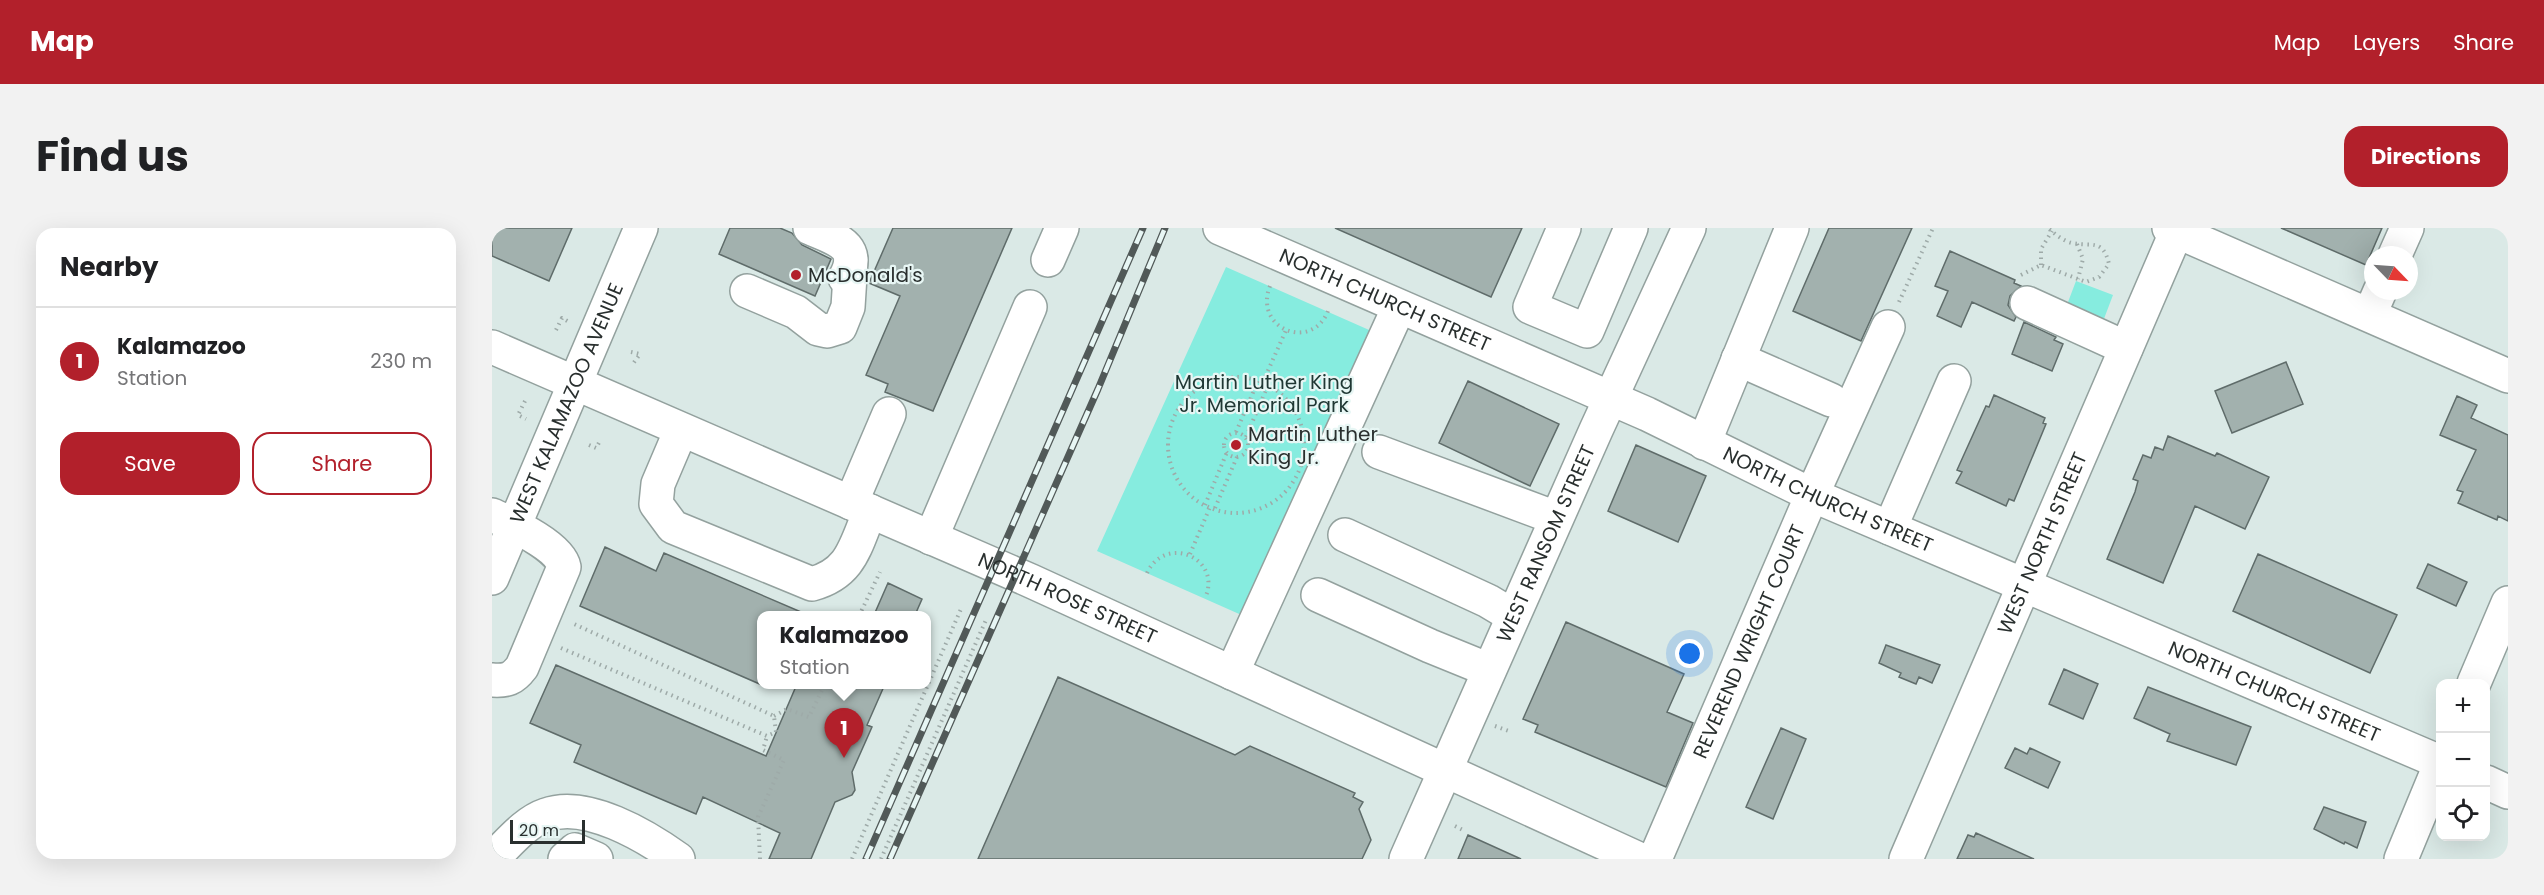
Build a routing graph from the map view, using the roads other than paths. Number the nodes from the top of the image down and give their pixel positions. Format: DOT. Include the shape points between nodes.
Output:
graph roads {
  1 [pos="641,228"];
  2 [pos="810,228"];
  3 [pos="1062,228"];
  4 [pos="1220,228"];
  5 [pos="1564,228"];
  6 [pos="1631,228"];
  7 [pos="1689,228"];
  8 [pos="1792,228"];
  9 [pos="2407,228"];
  10 [pos="2175,229"];
  11 [pos="2399,246"];
  12 [pos="1048,260"];
  13 [pos="2024,289"];
  14 [pos="747,291"];
  15 [pos="2375,302"];
  16 [pos="1030,307"];
  17 [pos="1399,307"];
  18 [pos="1888,327"];
  19 [pos="492,347"];
  20 [pos="2126,348"];
  21 [pos="1738,359"];
  22 [pos="2508,376"];
  23 [pos="1954,381"];
  24 [pos="575,384"];
  25 [pos="1610,398"];
  26 [pos="1831,400"];
  27 [pos="889,414"];
  28 [pos="681,430"];
  29 [pos="1704,443"];
  30 [pos="1379,452"];
  31 [pos="1812,495"];
  32 [pos="860,507"];
  33 [pos="1556,518"];
  34 [pos="503,520"];
  35 [pos="1890,528"];
  36 [pos="1345,535"];
  37 [pos="931,538"];
  38 [pos="492,578"];
  39 [pos="2024,585"];
  40 [pos="1318,595"];
  41 [pos="2508,603"];
  42 [pos="1514,616"];
  43 [pos="1489,670"];
  44 [pos="1232,673"];
  45 [pos="2476,679"];
  46 [pos="492,680"];
  47 [pos="2436,761"];
  48 [pos="1444,770"];
  49 [pos="2436,773"];
  50 [pos="2490,784"];
  51 [pos="2508,792"];
  52 [pos="492,859"];
  53 [pos="565,859"];
  54 [pos="596,859"];
  55 [pos="678,859"];
  56 [pos="1406,859"];
  57 [pos="1639,859"];
  58 [pos="1655,859"];
  59 [pos="1906,859"];
  60 [pos="2401,859"];
  1 -- 24 [label="street, WEST KALAMAZOO AVENUE"];
  2 -- 14 [label="street" via="841,242 851,260 848,307 840,327 818,329 796,312"];
  3 -- 12 [label="street"];
  4 -- 17 [label="street, NORTH CHURCH STREET"];
  5 -- 6 [label="street" via="1530,307 1587,331"];
  7 -- 25 [label="street, WEST RANSOM STREET"];
  8 -- 21 [label="street"];
  9 -- 11 [label="street"];
  10 -- 15 [label="street"];
  10 -- 20 [label="street, WEST NORTH STREET"];
  13 -- 20 [label="street"];
  15 -- 22 [label="street"];
  16 -- 37 [label="street"];
  17 -- 25 [label="street, NORTH CHURCH STREET"];
  17 -- 44 [label="street"];
  18 -- 31 [label="street, REVEREND WRIGHT COURT"];
  19 -- 24 [label="street, NORTH ROSE STREET"];
  20 -- 39 [label="street, WEST NORTH STREET"];
  21 -- 26 [label="street"];
  21 -- 29 [label="street"];
  23 -- 35 [label="street"];
  24 -- 28 [label="street, NORTH ROSE STREET"];
  24 -- 34 [label="street, WEST KALAMAZOO AVENUE"];
  25 -- 29 [label="street, NORTH CHURCH STREET"];
  25 -- 33 [label="street, WEST RANSOM STREET"];
  27 -- 32 [label="street"];
  28 -- 32 [label="street, NORTH ROSE STREET"];
  28 -- 32 [label="street" via="658,484 656,504 673,527 812,584 830,579 846,566"];
  29 -- 31 [label="street, NORTH CHURCH STREET"];
  30 -- 33 [label="street"];
  31 -- 35 [label="street, NORTH CHURCH STREET"];
  31 -- 58 [label="street, REVEREND WRIGHT COURT"];
  32 -- 37 [label="street, NORTH ROSE STREET"];
  33 -- 42 [label="street, WEST RANSOM STREET"];
  34 -- 38 [label="street, WEST KALAMAZOO AVENUE"];
  34 -- 46 [label="street" via="557,552 564,567 522,667 514,677"];
  35 -- 39 [label="street, NORTH CHURCH STREET"];
  36 -- 42 [label="street"];
  37 -- 44 [label="street, NORTH ROSE STREET"];
  39 -- 47 [label="street, NORTH CHURCH STREET"];
  39 -- 59 [label="street, WEST NORTH STREET"];
  40 -- 43 [label="street"];
  41 -- 45 [label="street"];
  42 -- 43 [label="street, WEST RANSOM STREET"];
  43 -- 48 [label="street, WEST RANSOM STREET"];
  44 -- 48 [label="street, NORTH ROSE STREET"];
  48 -- 56 [label="street, WEST RANSOM STREET"];
  48 -- 57 [label="street, NORTH ROSE STREET"];
  49 -- 60 [label="street"];
  50 -- 51 [label="street"];
  52 -- 55 [label="street" via="522,830 546,815 575,812 601,817 654,841"];
  53 -- 54 [label="street" via="575,850"];
}
